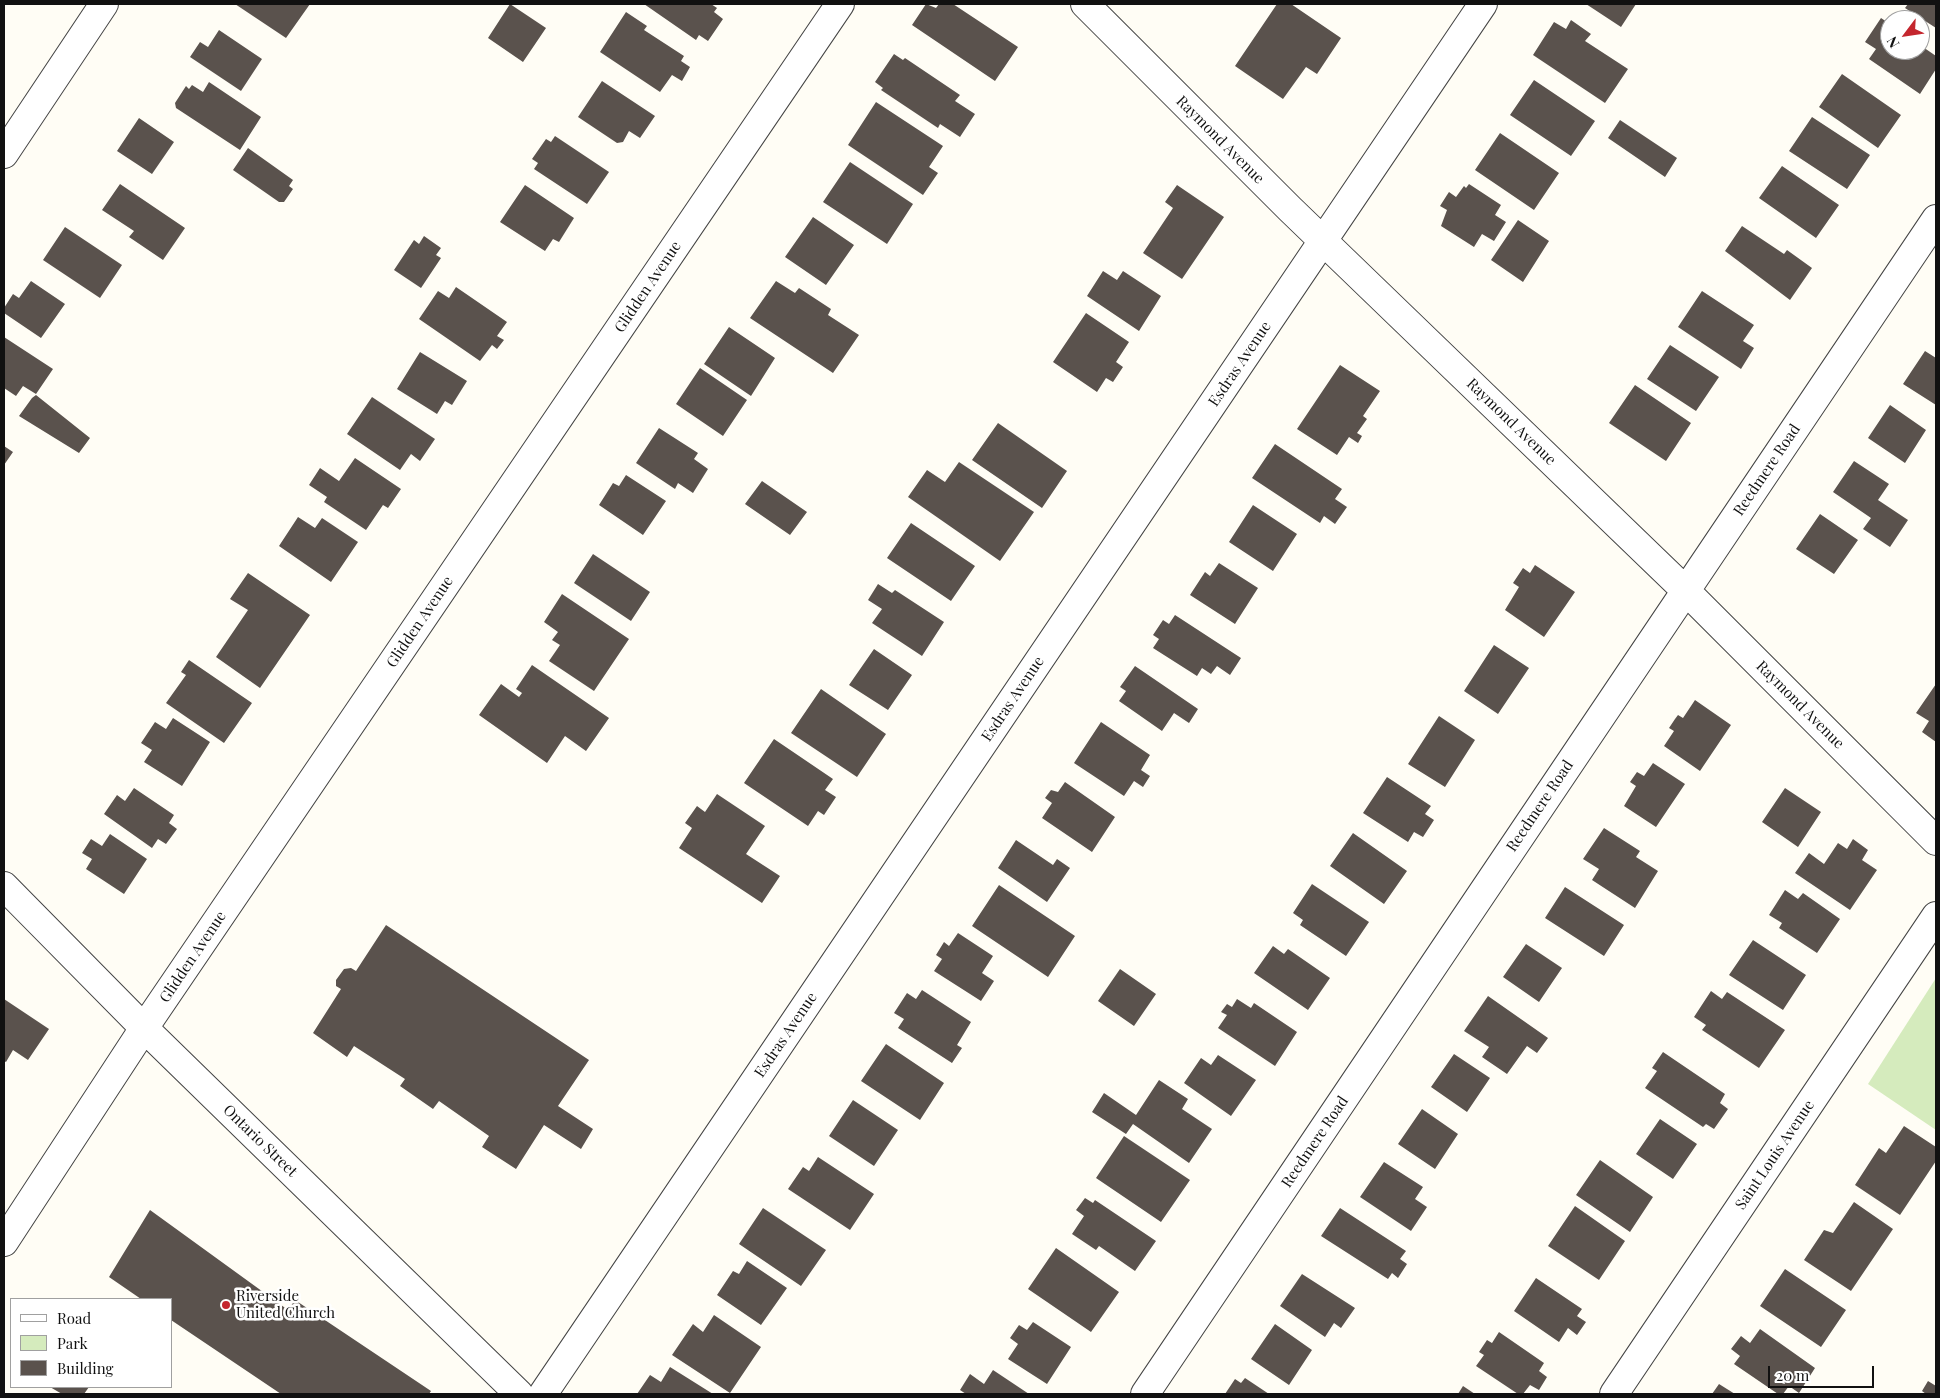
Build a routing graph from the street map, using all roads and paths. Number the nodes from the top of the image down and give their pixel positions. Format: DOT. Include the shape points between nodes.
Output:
graph roads {
  1 [pos="104,4"];
  2 [pos="840,4"];
  3 [pos="1085,4"];
  4 [pos="1483,4"];
  5 [pos="4,154"];
  6 [pos="1936,219"];
  7 [pos="1323,242"];
  8 [pos="1686,591"];
  9 [pos="1936,841"];
  10 [pos="4,886"];
  11 [pos="1936,916"];
  12 [pos="144,1028"];
  13 [pos="4,1242"];
  14 [pos="519,1394"];
  15 [pos="543,1394"];
  16 [pos="1146,1394"];
  17 [pos="1614,1394"];
  1 -- 5 [label="street"];
  2 -- 12 [label="street, Glidden Avenue"];
  3 -- 7 [label="street, Raymond Avenue"];
  4 -- 7 [label="street, Esdras Avenue"];
  6 -- 8 [label="street, Reedmere Road"];
  7 -- 8 [label="street, Raymond Avenue"];
  7 -- 15 [label="street, Esdras Avenue"];
  8 -- 9 [label="street, Raymond Avenue"];
  8 -- 16 [label="street, Reedmere Road"];
  10 -- 12 [label="street, Ontario Street"];
  11 -- 17 [label="street, Saint Louis Avenue"];
  12 -- 13 [label="street, Glidden Avenue"];
  12 -- 14 [label="street, Ontario Street"];
}
